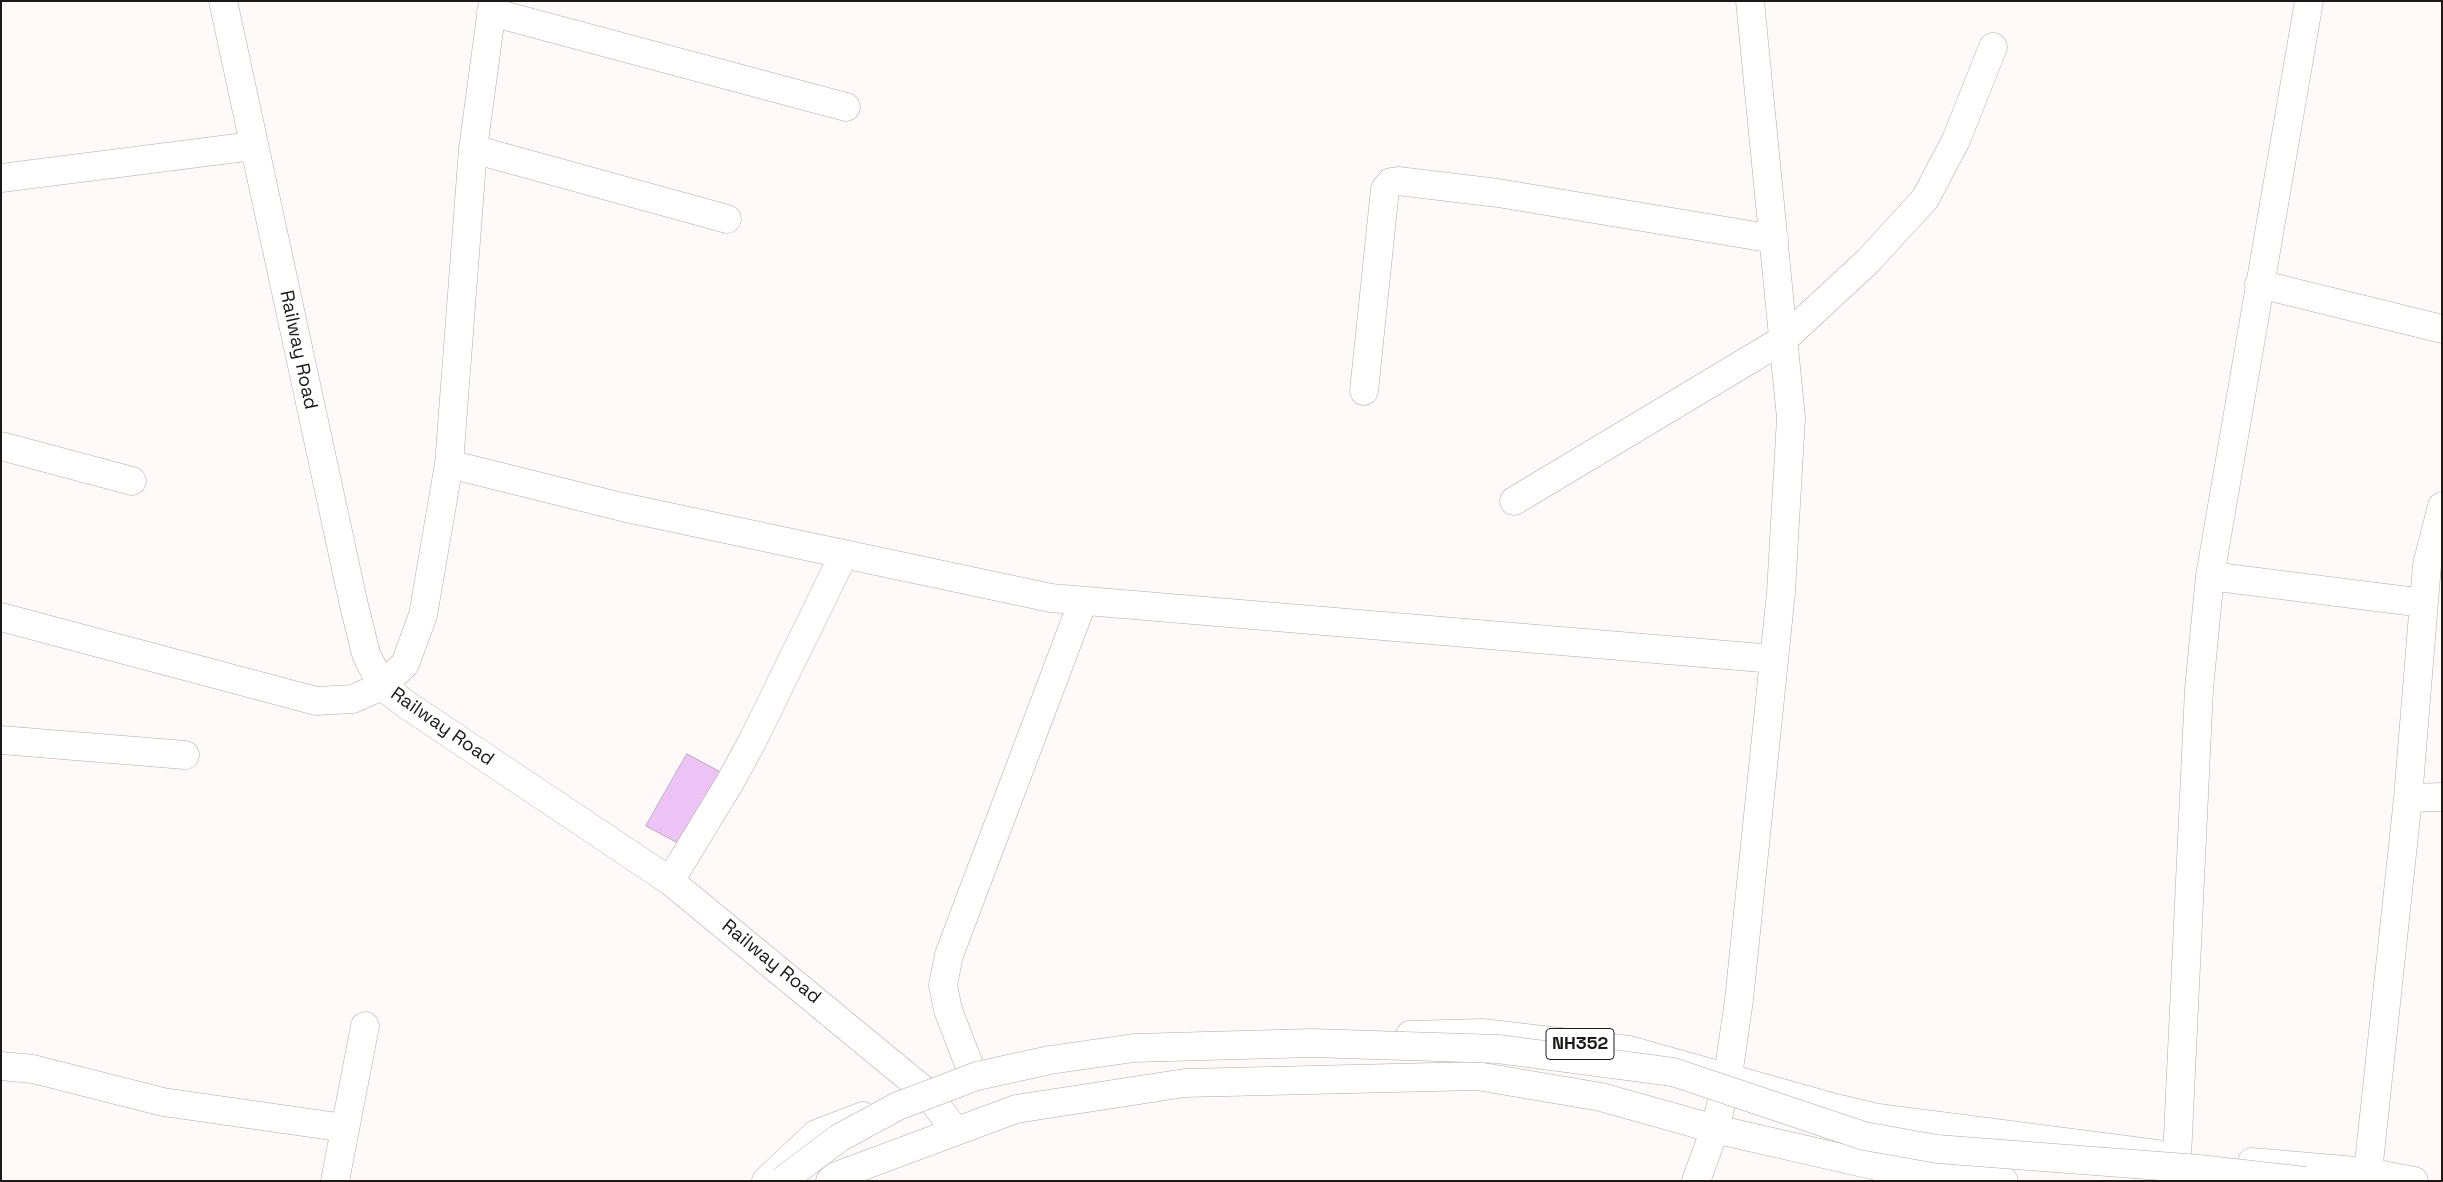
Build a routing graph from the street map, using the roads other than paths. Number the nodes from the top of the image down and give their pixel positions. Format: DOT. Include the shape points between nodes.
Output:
graph roads {
  1 [pos="223,1"];
  2 [pos="1750,1"];
  3 [pos="2309,1"];
  4 [pos="492,7"];
  5 [pos="1993,46"];
  6 [pos="846,107"];
  7 [pos="253,146"];
  8 [pos="472,149"];
  9 [pos="1,178"];
  10 [pos="727,219"];
  11 [pos="1774,239"];
  12 [pos="2259,284"];
  13 [pos="2442,329"];
  14 [pos="1784,339"];
  15 [pos="1364,391"];
  16 [pos="1,446"];
  17 [pos="449,464"];
  18 [pos="132,481"];
  19 [pos="1514,501"];
  20 [pos="2442,508"];
  21 [pos="844,554"];
  22 [pos="2210,576"];
  23 [pos="1083,601"];
  24 [pos="2424,603"];
  25 [pos="1,617"];
  26 [pos="1774,659"];
  27 [pos="382,686"];
  28 [pos="1,740"];
  29 [pos="185,755"];
  30 [pos="2442,797"];
  31 [pos="2408,798"];
  32 [pos="670,880"];
  33 [pos="365,1026"];
  34 [pos="1,1066"];
  35 [pos="973,1075"];
  36 [pos="1728,1076"];
  37 [pos="926,1092"];
  38 [pos="345,1128"];
  39 [pos="1715,1129"];
  40 [pos="956,1131"];
  41 [pos="2177,1157"];
  42 [pos="2368,1172"];
  43 [pos="335,1181"];
  44 [pos="766,1181"];
  45 [pos="782,1181"];
  46 [pos="830,1181"];
  47 [pos="1696,1181"];
  48 [pos="2004,1181"];
  49 [pos="2305,1181"];
  50 [pos="2414,1181"];
  1 -- 7 [label="main road, Railway Road"];
  2 -- 11 [label="main road"];
  3 -- 12 [label="main road"];
  4 -- 6 [label="main road"];
  4 -- 8 [label="main road"];
  5 -- 14 [label="main road" via="1956,140 1925,199 1868,261"];
  7 -- 9 [label="main road"];
  7 -- 27 [label="main road, Railway Road" via="357,619 366,654"];
  8 -- 10 [label="main road"];
  8 -- 17 [label="main road"];
  11 -- 14 [label="main road"];
  11 -- 15 [label="main road" via="1498,193 1391,182 1385,189"];
  12 -- 13 [label="main road"];
  12 -- 22 [label="main road"];
  14 -- 19 [label="main road"];
  14 -- 26 [label="main road" via="1792,418"];
  16 -- 18 [label="main road"];
  17 -- 21 [label="main road" via="622,507"];
  17 -- 27 [label="main road" via="423,615 405,664"];
  20 -- 24 [label="main road" via="2428,565"];
  21 -- 23 [label="main road" via="1051,598"];
  21 -- 32 [label="main road" via="753,740"];
  22 -- 24 [label="main road"];
  22 -- 41 [label="main road" via="2199,689"];
  23 -- 26 [label="main road"];
  23 -- 35 [label="main road" via="949,955 943,984 948,1010"];
  24 -- 31 [label="main road"];
  25 -- 27 [label="main road" via="316,701 353,700"];
  26 -- 36 [label="main road" via="1739,1000"];
  27 -- 32 [label="main road, Railway Road" via="407,706"];
  28 -- 29 [label="main road"];
  30 -- 31 [label="main road"];
  31 -- 42 [label="main road"];
  32 -- 37 [label="main road, Railway Road"];
  33 -- 38 [label="main road"];
  34 -- 38 [label="main road" via="33,1069 163,1102"];
  35 -- 36 [label="main road, NH352" via="1011,1062 1193,1040 1482,1033 1629,1050"];
  35 -- 37 [label="main road, NH352"];
  36 -- 39 [label="main road"];
  36 -- 41 [label="main road, NH352" via="1878,1118"];
  37 -- 40 [label="main road, Railway Road"];
  37 -- 44 [label="main road, NH352" via="816,1134"];
  38 -- 43 [label="main road"];
  39 -- 40 [label="main road, NH352" via="1601,1097 1477,1076 1185,1084 1016,1108"];
  39 -- 47 [label="main road"];
  39 -- 48 [label="main road, NH352" via="1885,1168"];
  40 -- 46 [label="main road, NH352"];
  41 -- 42 [label="main road, NH352"];
  42 -- 50 [label="main road, NH352"];
  45 -- 49 [label="main road, bridge" via="839,1138 898,1106 978,1076 1050,1060 1134,1048 1312,1043 1498,1049 1673,1072 1864,1136 1937,1149 2199,1169"];
}
